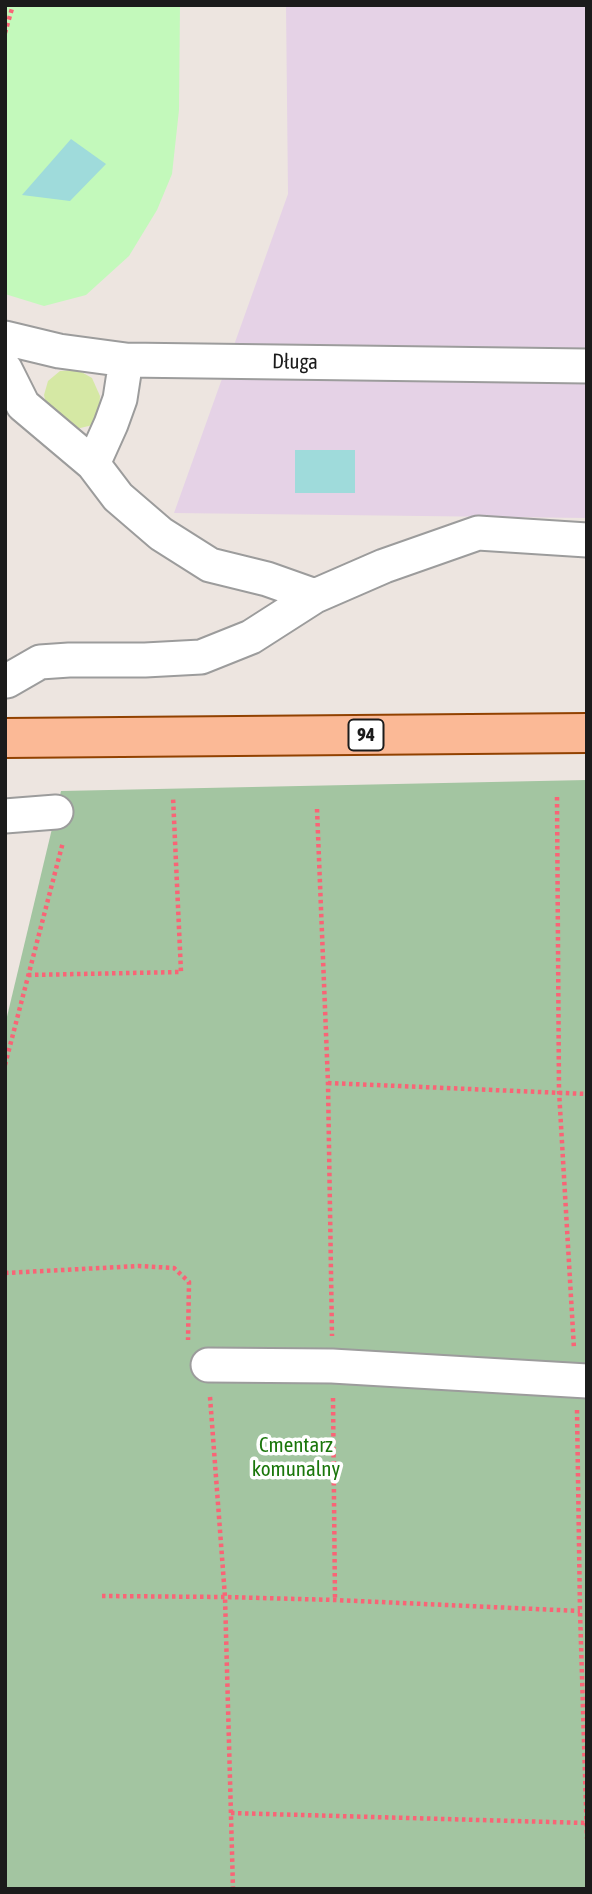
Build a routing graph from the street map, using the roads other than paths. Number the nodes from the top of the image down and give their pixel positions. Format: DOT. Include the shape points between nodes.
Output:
graph roads {
  1 [pos="6,350"];
  2 [pos="126,360"];
  3 [pos="587,366"];
  4 [pos="93,464"];
  5 [pos="587,540"];
  6 [pos="315,596"];
  7 [pos="7,681"];
  8 [pos="587,733"];
  9 [pos="5,738"];
  10 [pos="56,812"];
  11 [pos="5,816"];
  12 [pos="208,1365"];
  13 [pos="581,1380"];
  1 -- 2 [label="street, Długa"];
  1 -- 4 [label="street" via="23,405"];
  2 -- 3 [label="street, Długa"];
  2 -- 4 [label="street" via="120,399"];
  4 -- 6 [label="street" via="118,497 161,534 210,565"];
  5 -- 6 [label="street" via="478,533"];
  6 -- 7 [label="street" via="251,637 201,657 40,662"];
  8 -- 9 [label="main road, 94"];
  10 -- 11 [label="street"];
  12 -- 13 [label="street" via="332,1366"];
}
